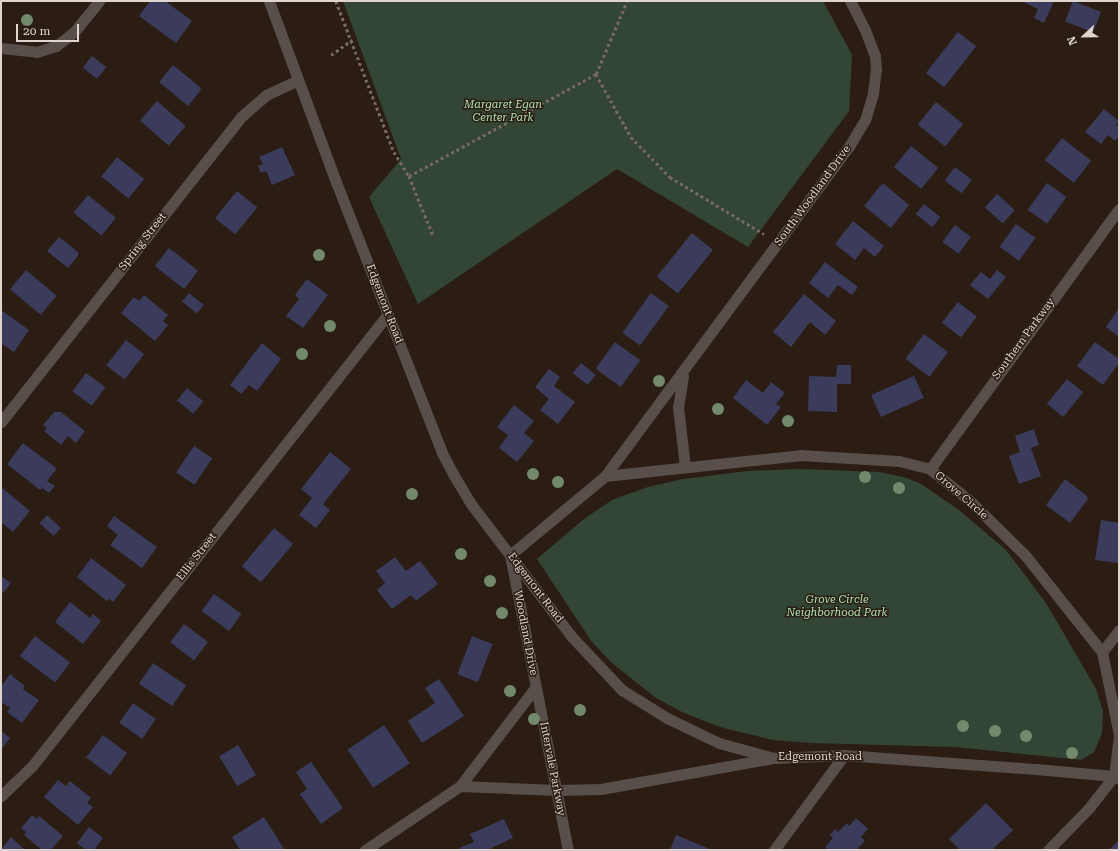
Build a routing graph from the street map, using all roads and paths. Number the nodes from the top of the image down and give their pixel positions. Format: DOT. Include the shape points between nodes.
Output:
graph roads {
  1 [pos="99,1"];
  2 [pos="268,1"];
  3 [pos="336,1"];
  4 [pos="627,1"];
  5 [pos="850,1"];
  6 [pos="352,40"];
  7 [pos="1,48"];
  8 [pos="331,55"];
  9 [pos="596,74"];
  10 [pos="298,80"];
  11 [pos="409,176"];
  12 [pos="1119,209"];
  13 [pos="433,235"];
  14 [pos="778,243"];
  15 [pos="388,314"];
  16 [pos="684,371"];
  17 [pos="1,422"];
  18 [pos="685,467"];
  19 [pos="930,470"];
  20 [pos="605,476"];
  21 [pos="510,555"];
  22 [pos="1119,630"];
  23 [pos="1102,652"];
  24 [pos="535,688"];
  25 [pos="1119,735"];
  26 [pos="844,755"];
  27 [pos="774,758"];
  28 [pos="1116,778"];
  29 [pos="460,786"];
  30 [pos="556,790"];
  31 [pos="1,796"];
  32 [pos="365,850"];
  33 [pos="568,850"];
  34 [pos="774,850"];
  35 [pos="1048,850"];
  1 -- 7 [label="street" via="74,32 56,46 37,52"];
  2 -- 10 [label="street, Edgemont Road"];
  3 -- 6 [label="path"];
  4 -- 9 [label="path"];
  5 -- 14 [label="street, South Woodland Drive" via="875,56 875,81 870,107 858,134"];
  6 -- 8 [label="path"];
  6 -- 11 [label="path" via="394,152"];
  9 -- 11 [label="path"];
  9 -- 14 [label="path" via="631,137 670,177"];
  10 -- 15 [label="street, Edgemont Road"];
  10 -- 17 [label="street, Spring Street" via="266,95 242,116"];
  11 -- 13 [label="path"];
  12 -- 19 [label="street, Southern Parkway"];
  14 -- 16 [label="street, South Woodland Drive"];
  15 -- 21 [label="street, Edgemont Road" via="442,453 471,504"];
  15 -- 31 [label="street, Ellis Street" via="34,765"];
  16 -- 18 [label="street, South Woodland Drive" via="678,407"];
  16 -- 20 [label="street, South Woodland Drive"];
  18 -- 19 [label="street, Grove Circle" via="800,455 899,461"];
  18 -- 20 [label="street, Grove Circle"];
  19 -- 23 [label="street, Grove Circle" via="970,501 1025,555"];
  20 -- 21 [label="street"];
  21 -- 24 [label="street, Woodland Drive"];
  21 -- 27 [label="street, Edgemont Road" via="572,637 622,690 667,718 719,743"];
  22 -- 23 [label="street"];
  23 -- 25 [label="street, Grove Circle"];
  24 -- 29 [label="street, Woodland Drive"];
  24 -- 30 [label="street, Intervale Parkway"];
  25 -- 28 [label="street, Grove Circle"];
  26 -- 27 [label="street, Edgemont Road"];
  26 -- 28 [label="street, Edgemont Road" via="1036,769"];
  26 -- 34 [label="street"];
  27 -- 30 [label="street" via="601,789"];
  28 -- 35 [label="street"];
  29 -- 30 [label="street"];
  29 -- 32 [label="street, Woodland Drive"];
  30 -- 33 [label="street, Intervale Parkway"];
}
